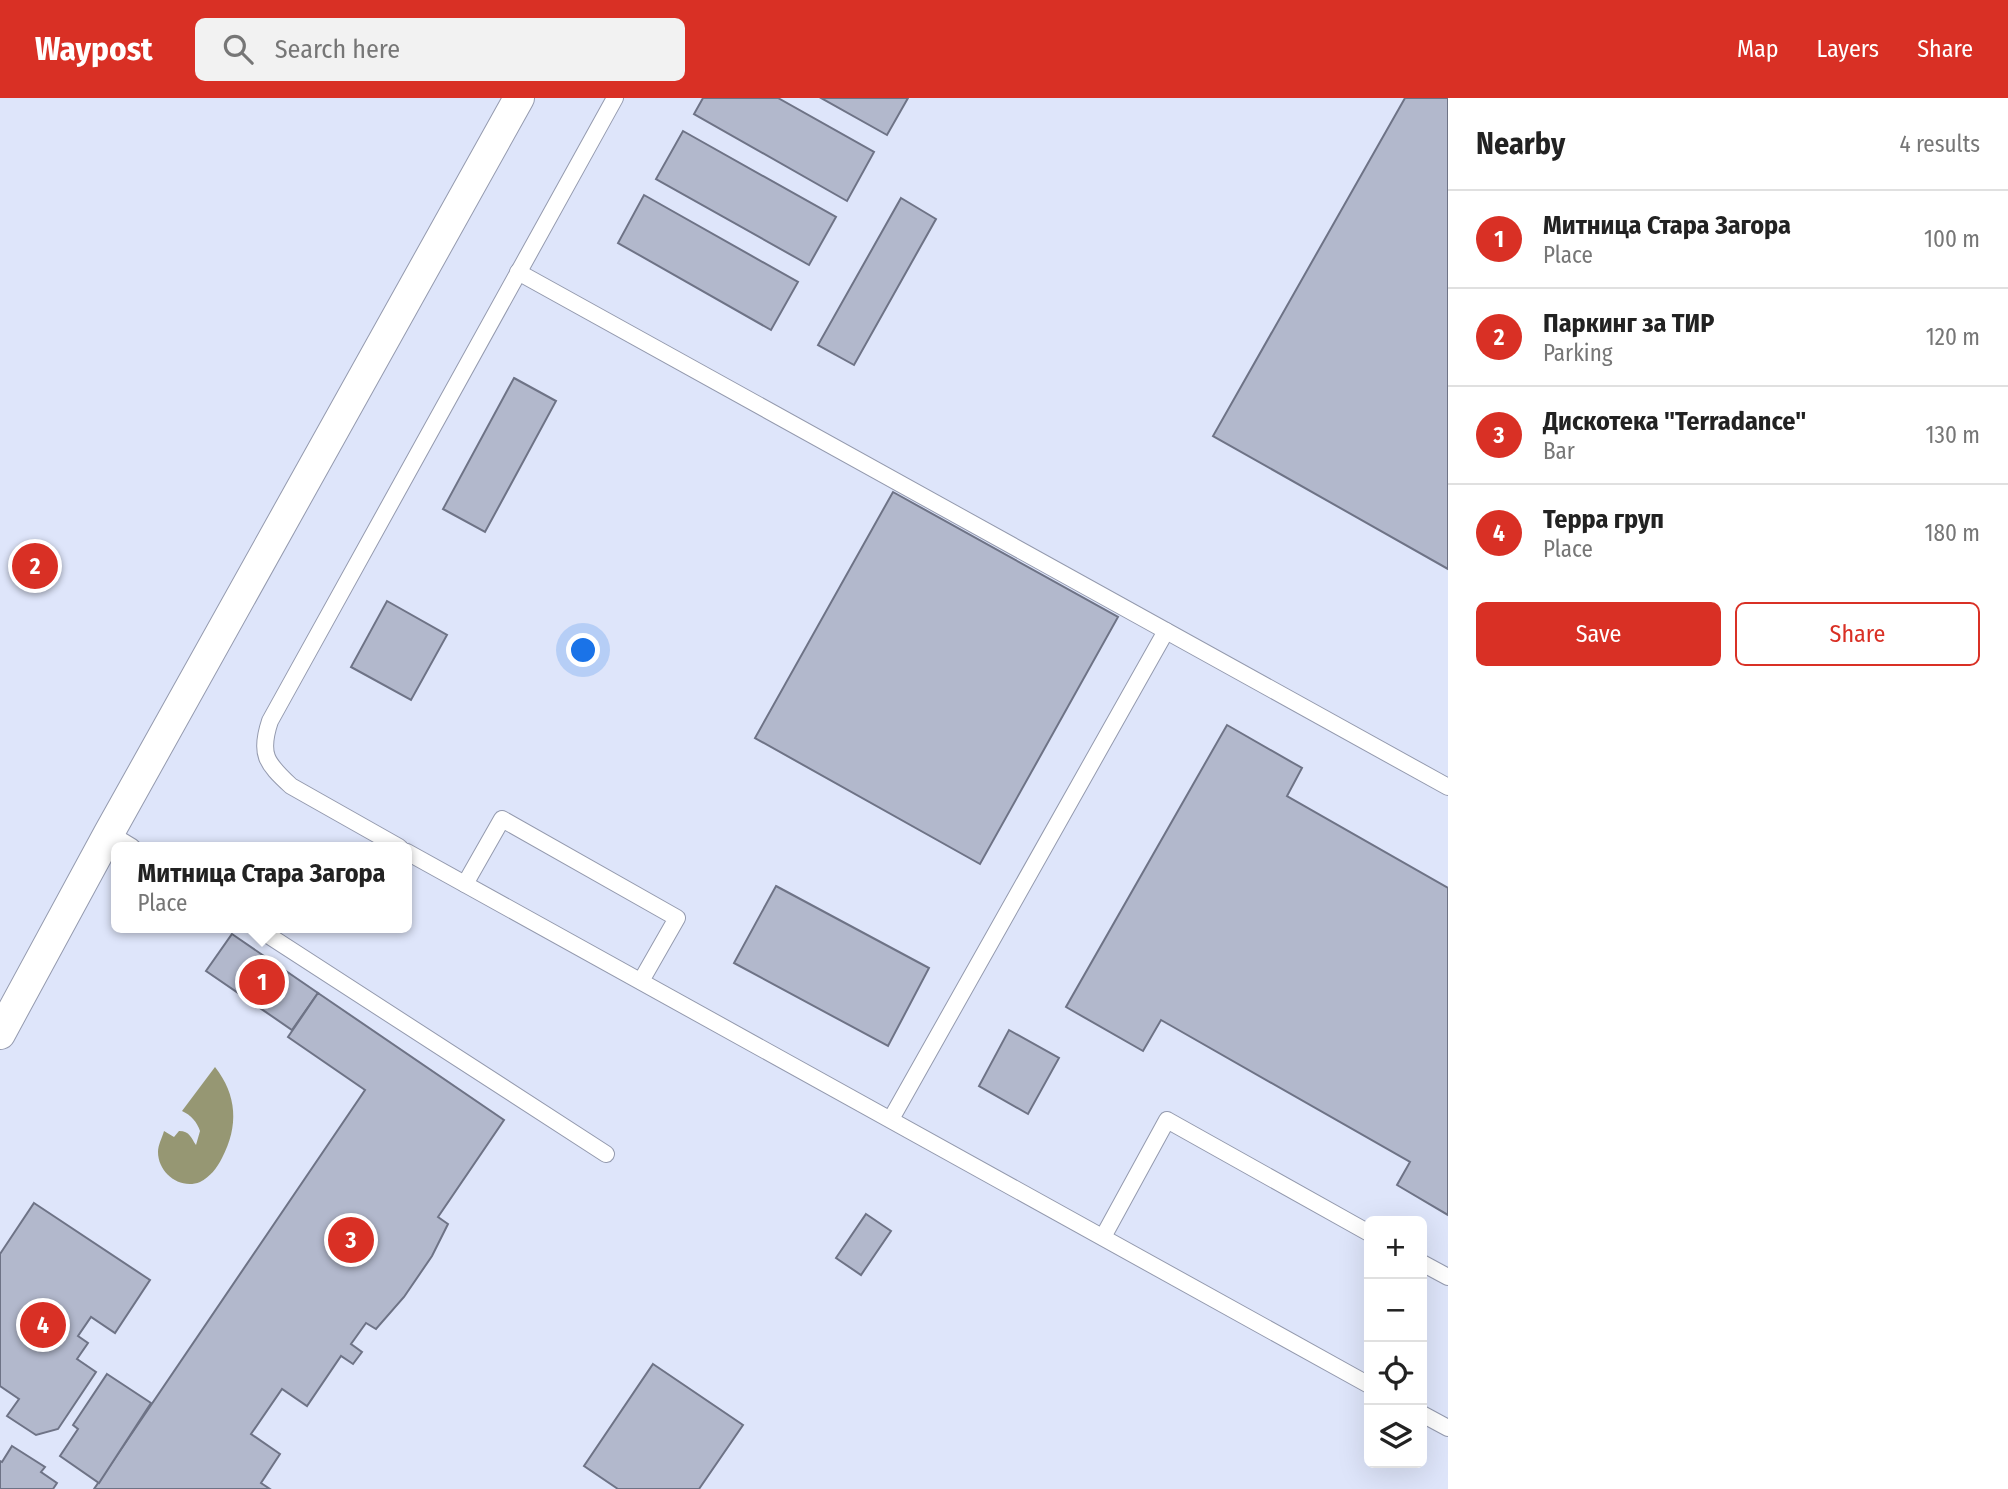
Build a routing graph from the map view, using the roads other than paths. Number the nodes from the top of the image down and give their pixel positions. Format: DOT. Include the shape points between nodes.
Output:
graph roads {
  1 [pos="519,98"];
  2 [pos="615,98"];
  3 [pos="518,272"];
  4 [pos="1166,631"];
  5 [pos="1448,787"];
  6 [pos="120,840"];
  7 [pos="390,842"];
  8 [pos="111,855"];
  9 [pos="412,855"];
  10 [pos="465,884"];
  11 [pos="265,933"];
  12 [pos="641,981"];
  13 [pos="0,1034"];
  14 [pos="891,1119"];
  15 [pos="606,1154"];
  16 [pos="1364,1230"];
  17 [pos="1103,1237"];
  18 [pos="1427,1265"];
  19 [pos="1448,1277"];
  20 [pos="1364,1382"];
  21 [pos="1427,1417"];
  22 [pos="1448,1428"];
  1 -- 6 [label="street"];
  2 -- 3 [label="lane"];
  3 -- 4 [label="lane"];
  3 -- 7 [label="lane" via="270,720 263,741 267,759 291,786"];
  4 -- 5 [label="lane"];
  4 -- 14 [label="lane"];
  8 -- 13 [label="street"];
  9 -- 10 [label="lane"];
  10 -- 12 [label="lane"];
  10 -- 12 [label="lane" via="502,819 677,918"];
  11 -- 15 [label="lane"];
  12 -- 14 [label="lane"];
  14 -- 17 [label="lane"];
  16 -- 17 [label="lane" via="1167,1121"];
  17 -- 20 [label="lane"];
  18 -- 19 [label="lane"];
  21 -- 22 [label="lane"];
}
